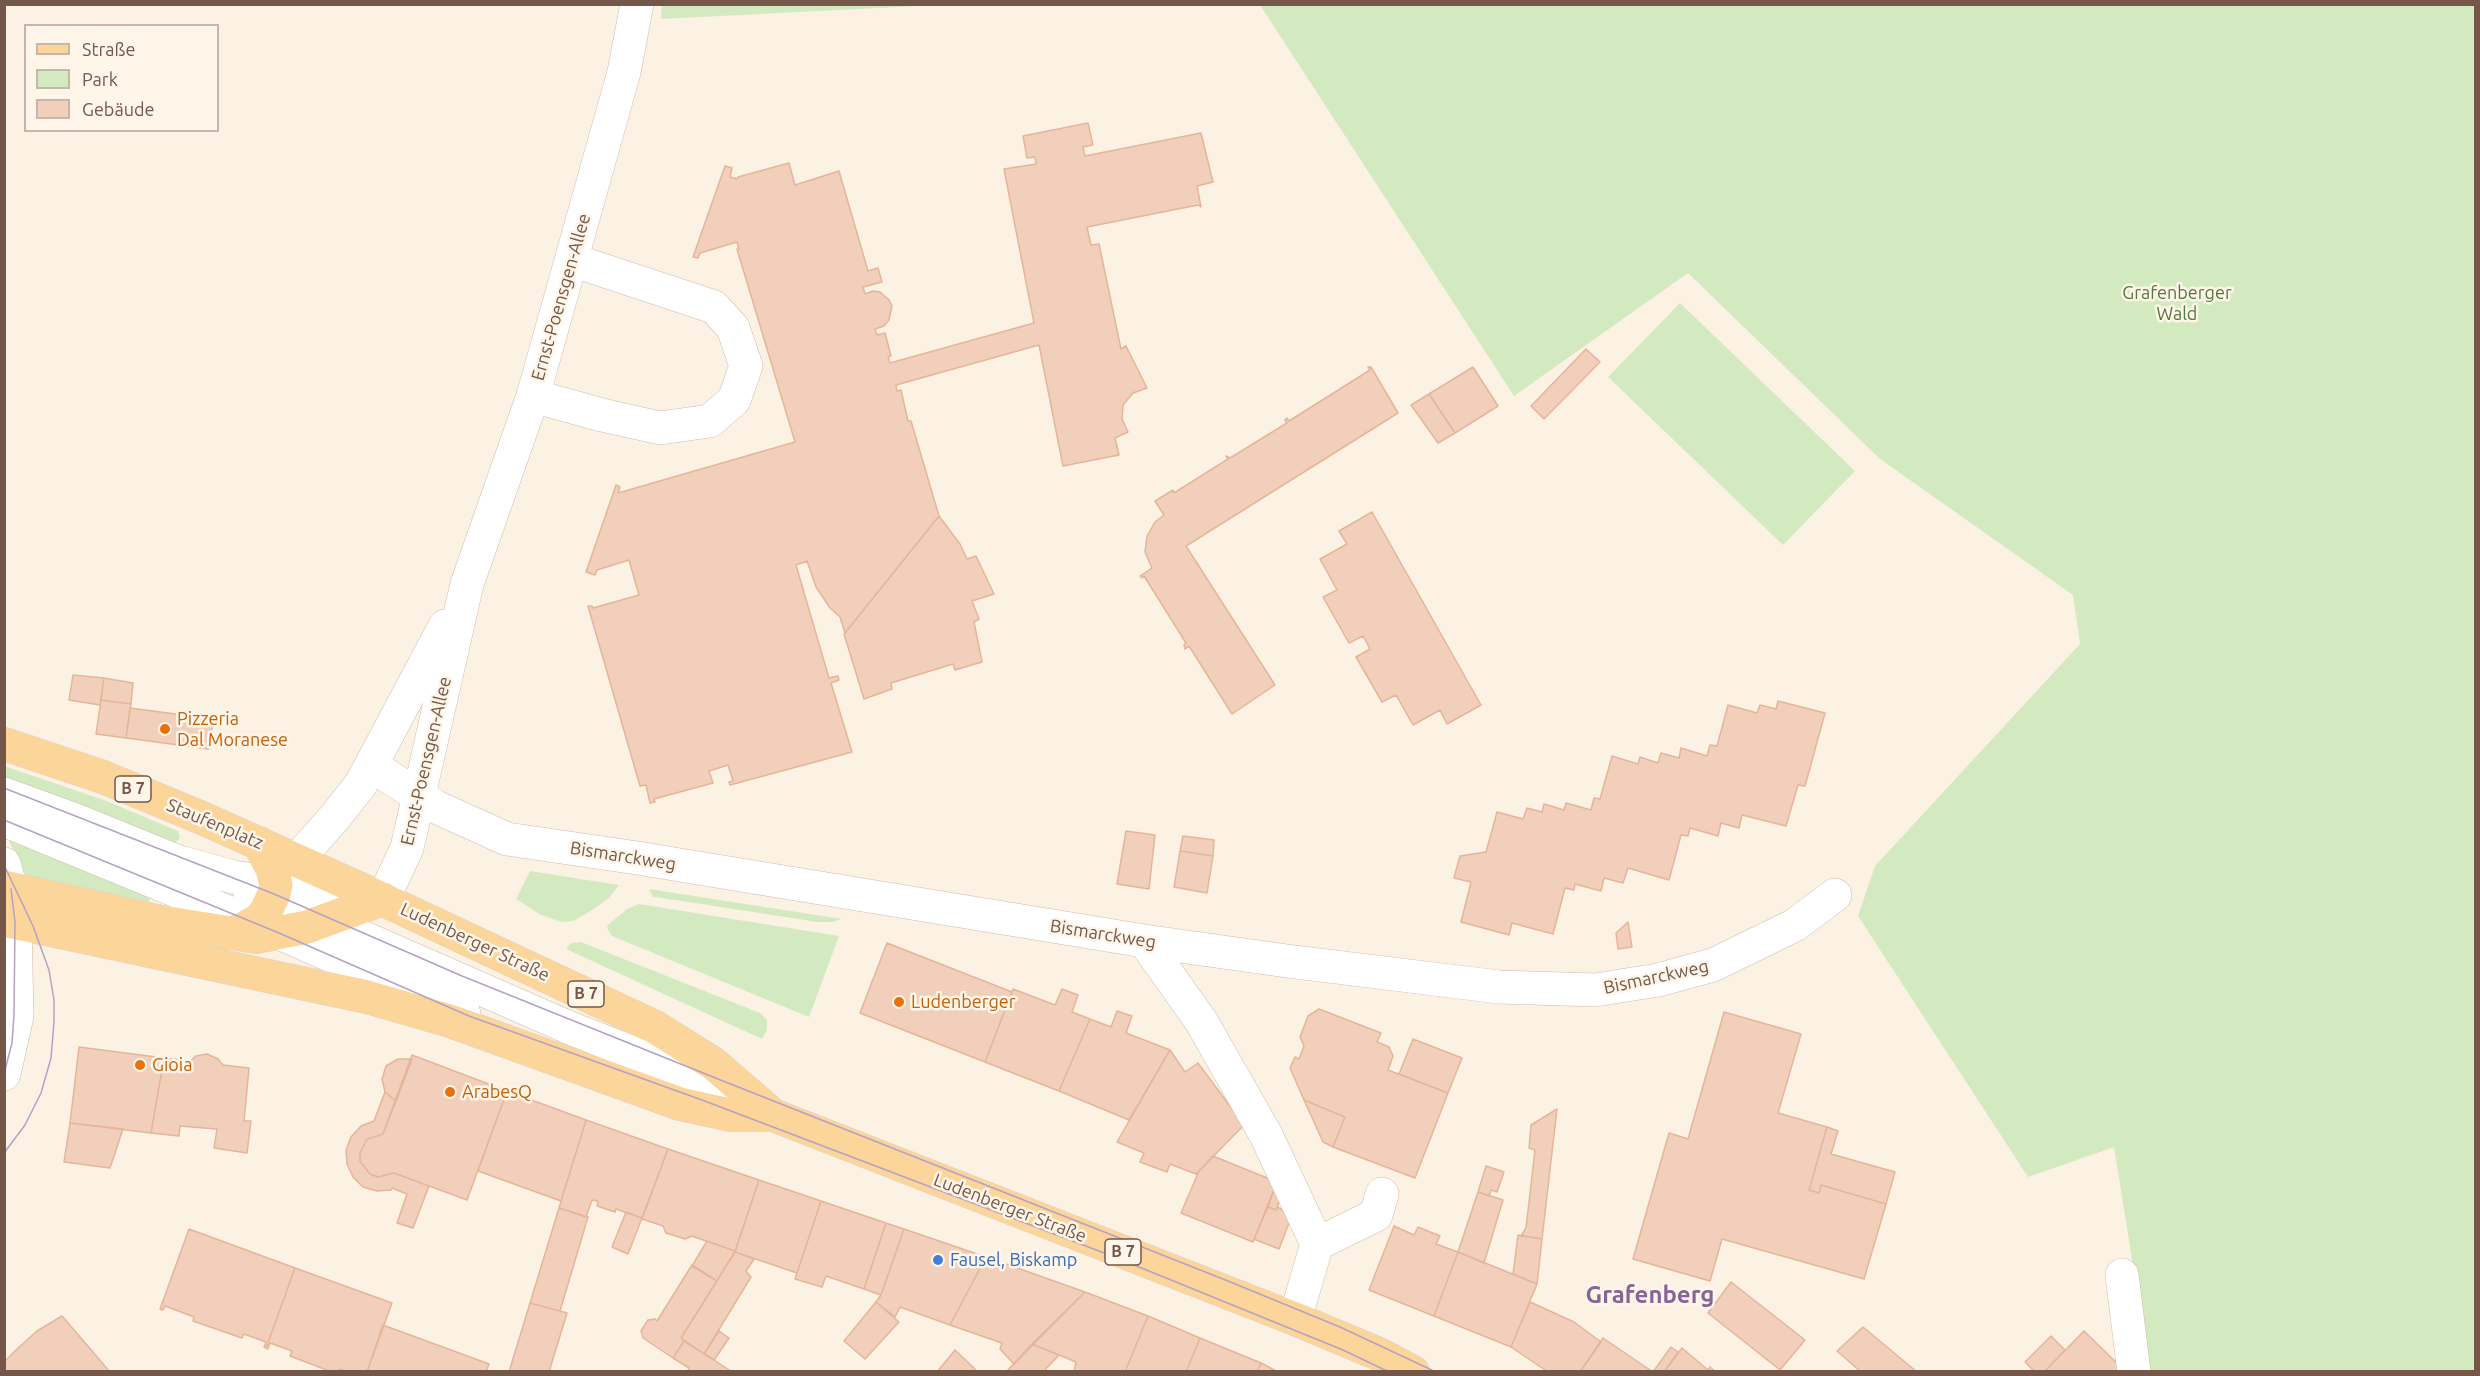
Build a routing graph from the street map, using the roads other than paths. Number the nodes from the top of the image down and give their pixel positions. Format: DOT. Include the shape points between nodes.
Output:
graph roads {
  1 [pos="637,4"];
  2 [pos="572,260"];
  3 [pos="533,396"];
  4 [pos="467,584"];
  5 [pos="4,744"];
  6 [pos="372,766"];
  7 [pos="4,794"];
  8 [pos="418,795"];
  9 [pos="335,817"];
  10 [pos="4,820"];
  11 [pos="259,843"];
  12 [pos="297,861"];
  13 [pos="369,893"];
  14 [pos="1835,895"];
  15 [pos="8,896"];
  16 [pos="262,915"];
  17 [pos="322,922"];
  18 [pos="1144,941"];
  19 [pos="4,1074"];
  20 [pos="773,1115"];
  21 [pos="1382,1194"];
  22 [pos="1317,1244"];
  23 [pos="2122,1275"];
  24 [pos="1295,1319"];
  25 [pos="1413,1371"];
  26 [pos="2134,1371"];
  1 -- 2 [label="street, Ernst-Poensgen-Allee" via="624,72"];
  2 -- 3 [label="street, Ernst-Poensgen-Allee"];
  2 -- 3 [label="street" via="714,307 733,328 747,366 734,400 710,421 660,428"];
  3 -- 4 [label="street, Ernst-Poensgen-Allee"];
  4 -- 6 [label="street, Ernst-Poensgen-Allee"];
  4 -- 8 [label="street, Ernst-Poensgen-Allee"];
  5 -- 11 [label="main road, Staufenplatz / B 7" via="103,777"];
  6 -- 8 [label="street, Bismarckweg"];
  6 -- 9 [label="street, Ernst-Poensgen-Allee"];
  7 -- 16 [label="street" via="183,863 233,877"];
  8 -- 13 [label="street, Ernst-Poensgen-Allee" via="407,848"];
  8 -- 18 [label="street, Bismarckweg" via="507,839"];
  9 -- 11 [label="street"];
  9 -- 12 [label="street, Ernst-Poensgen-Allee"];
  10 -- 16 [label="street"];
  11 -- 12 [label="main road, Staufenplatz / B 7"];
  11 -- 16 [label="main road" via="272,868"];
  12 -- 13 [label="main road, Staufenplatz / B 7"];
  12 -- 16 [label="street, Ernst-Poensgen-Allee"];
  13 -- 16 [label="street"];
  13 -- 17 [label="main road"];
  13 -- 20 [label="main road, Ludenberger Straße / B 7" via="655,1027 714,1064"];
  14 -- 18 [label="street, Bismarckweg" via="1795,925 1713,965 1658,980 1595,990 1499,987"];
  15 -- 16 [label="main road" via="162,922"];
  15 -- 19 [label="street" via="17,1016"];
  15 -- 20 [label="main road, Ludenberger Straße / B 7" via="450,1021 680,1104 730,1115"];
  16 -- 17 [label="main road"];
  16 -- 20 [label="street" via="469,1016 702,1100"];
  17 -- 20 [label="street" via="709,1083"];
  18 -- 22 [label="street" via="1201,1022 1266,1135"];
  20 -- 24 [label="main road, Ludenberger Straße / B 7"];
  21 -- 22 [label="street" via="1376,1215"];
  22 -- 24 [label="street"];
  23 -- 26 [label="street"];
  24 -- 25 [label="main road, Ludenberger Straße / B 7"];
}
